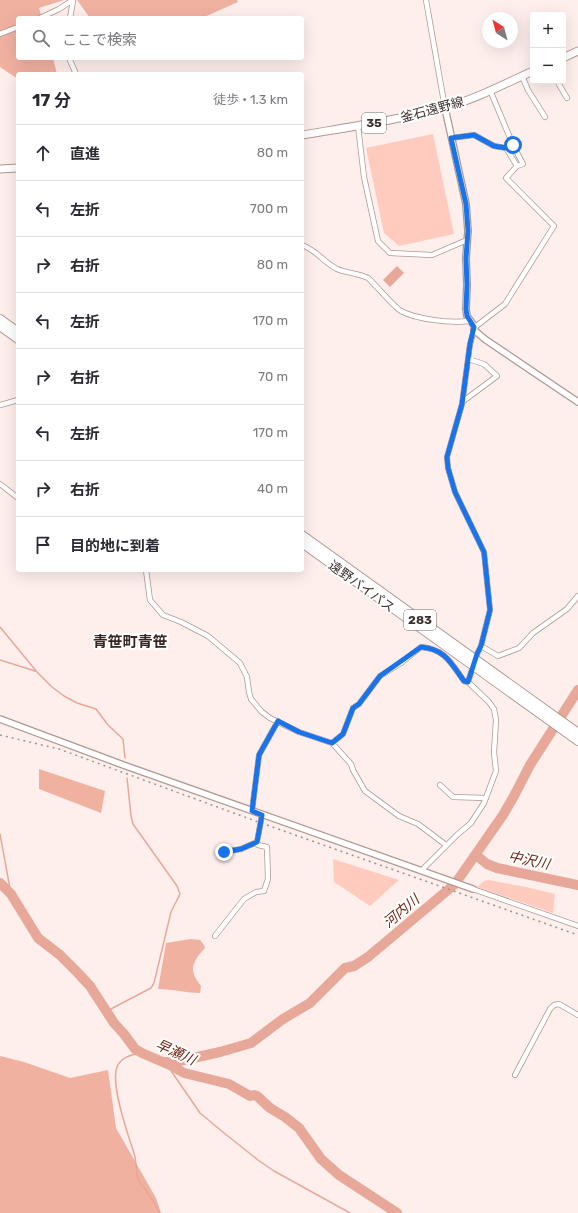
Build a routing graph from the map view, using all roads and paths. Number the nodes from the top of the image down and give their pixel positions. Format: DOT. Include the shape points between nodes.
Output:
graph roads {
  1 [pos="73,0"];
  2 [pos="426,0"];
  3 [pos="44,16"];
  4 [pos="70,16"];
  5 [pos="16,28"];
  6 [pos="0,34"];
  7 [pos="578,51"];
  8 [pos="566,57"];
  9 [pos="70,60"];
  10 [pos="75,72"];
  11 [pos="530,72"];
  12 [pos="522,76"];
  13 [pos="559,84"];
  14 [pos="490,90"];
  15 [pos="567,98"];
  16 [pos="445,108"];
  17 [pos="545,117"];
  18 [pos="358,126"];
  19 [pos="304,135"];
  20 [pos="451,138"];
  21 [pos="513,145"];
  22 [pos="506,148"];
  23 [pos="517,166"];
  24 [pos="16,168"];
  25 [pos="0,169"];
  26 [pos="467,240"];
  27 [pos="304,247"];
  28 [pos="0,319"];
  29 [pos="469,320"];
  30 [pos="0,326"];
  31 [pos="474,329"];
  32 [pos="16,331"];
  33 [pos="16,338"];
  34 [pos="468,359"];
  35 [pos="16,401"];
  36 [pos="462,402"];
  37 [pos="578,402"];
  38 [pos="0,405"];
  39 [pos="0,484"];
  40 [pos="16,496"];
  41 [pos="304,536"];
  42 [pos="304,544"];
  43 [pos="146,572"];
  44 [pos="578,596"];
  45 [pos="481,646"];
  46 [pos="474,663"];
  47 [pos="468,682"];
  48 [pos="0,719"];
  49 [pos="278,721"];
  50 [pos="562,726"];
  51 [pos="578,733"];
  52 [pos="578,741"];
  53 [pos="332,743"];
  54 [pos="440,785"];
  55 [pos="486,798"];
  56 [pos="252,811"];
  57 [pos="262,815"];
  58 [pos="257,842"];
  59 [pos="446,845"];
  60 [pos="224,852"];
  61 [pos="422,870"];
  62 [pos="474,889"];
  63 [pos="578,926"];
  64 [pos="215,936"];
  65 [pos="578,1015"];
  66 [pos="515,1075"];
  1 -- 3 [label="street"];
  1 -- 4 [label="street"];
  2 -- 16 [label="street"];
  5 -- 6 [label="street"];
  7 -- 8 [label="main road"];
  9 -- 10 [label="street"];
  11 -- 12 [label="main road, 釜石遠野線 / 35"];
  12 -- 14 [label="main road, 釜石遠野線 / 35"];
  12 -- 17 [label="street"];
  13 -- 15 [label="street"];
  14 -- 16 [label="main road, 釜石遠野線 / 35"];
  14 -- 21 [label="street"];
  16 -- 18 [label="main road, 釜石遠野線 / 35"];
  16 -- 20 [label="street"];
  18 -- 19 [label="main road, 釜石遠野線 / 35"];
  18 -- 26 [label="street" via="364,177 378,241 390,253 432,255"];
  20 -- 22 [label="street" via="474,135 494,146"];
  20 -- 26 [label="street" via="466,204"];
  21 -- 22 [label="street"];
  21 -- 23 [label="street" via="523,164"];
  22 -- 23 [label="street"];
  23 -- 31 [label="street" via="506,178 554,226 505,304"];
  24 -- 25 [label="main road"];
  26 -- 29 [label="street" via="466,309"];
  27 -- 29 [label="street" via="312,249 339,270 368,278 402,311 430,319 460,322"];
  28 -- 32 [label="highway"];
  29 -- 31 [label="street"];
  30 -- 33 [label="highway"];
  31 -- 34 [label="street"];
  31 -- 37 [label="street" via="509,357"];
  34 -- 36 [label="street"];
  34 -- 36 [label="street" via="484,364 496,376"];
  35 -- 38 [label="street"];
  36 -- 45 [label="street" via="447,457 455,492 484,552 490,610"];
  39 -- 40 [label="street"];
  41 -- 46 [label="highway, 遠野バイパス / 283"];
  42 -- 46 [label="highway, 遠野バイパス / 283"];
  43 -- 49 [label="street" via="150,600 162,616 208,636 240,663 247,677 251,699 262,712"];
  44 -- 45 [label="street" via="567,609 533,633 519,648 498,656"];
  45 -- 46 [label="street"];
  46 -- 47 [label="street"];
  46 -- 50 [label="highway, 遠野バイパス / 283"];
  47 -- 53 [label="street" via="464,681 442,653 432,648 421,647 380,676 359,704 353,708 343,734"];
  47 -- 55 [label="street" via="489,702 494,709 496,720 496,771"];
  48 -- 56 [label="street"];
  49 -- 53 [label="street" via="299,732"];
  49 -- 56 [label="street" via="259,755"];
  50 -- 51 [label="highway, 遠野バイパス / 283"];
  50 -- 52 [label="highway, 遠野バイパス / 283"];
  53 -- 59 [label="street" via="351,764 365,791"];
  54 -- 55 [label="street" via="454,797"];
  55 -- 59 [label="street" via="471,823"];
  56 -- 57 [label="street"];
  57 -- 58 [label="street"];
  57 -- 61 [label="street"];
  58 -- 60 [label="street" via="241,849"];
  58 -- 64 [label="street" via="258,845 267,847 268,879 264,891 256,892 244,899"];
  59 -- 61 [label="street"];
  61 -- 62 [label="street"];
  62 -- 63 [label="street"];
  65 -- 66 [label="street" via="559,1004 554,1005"];
}
